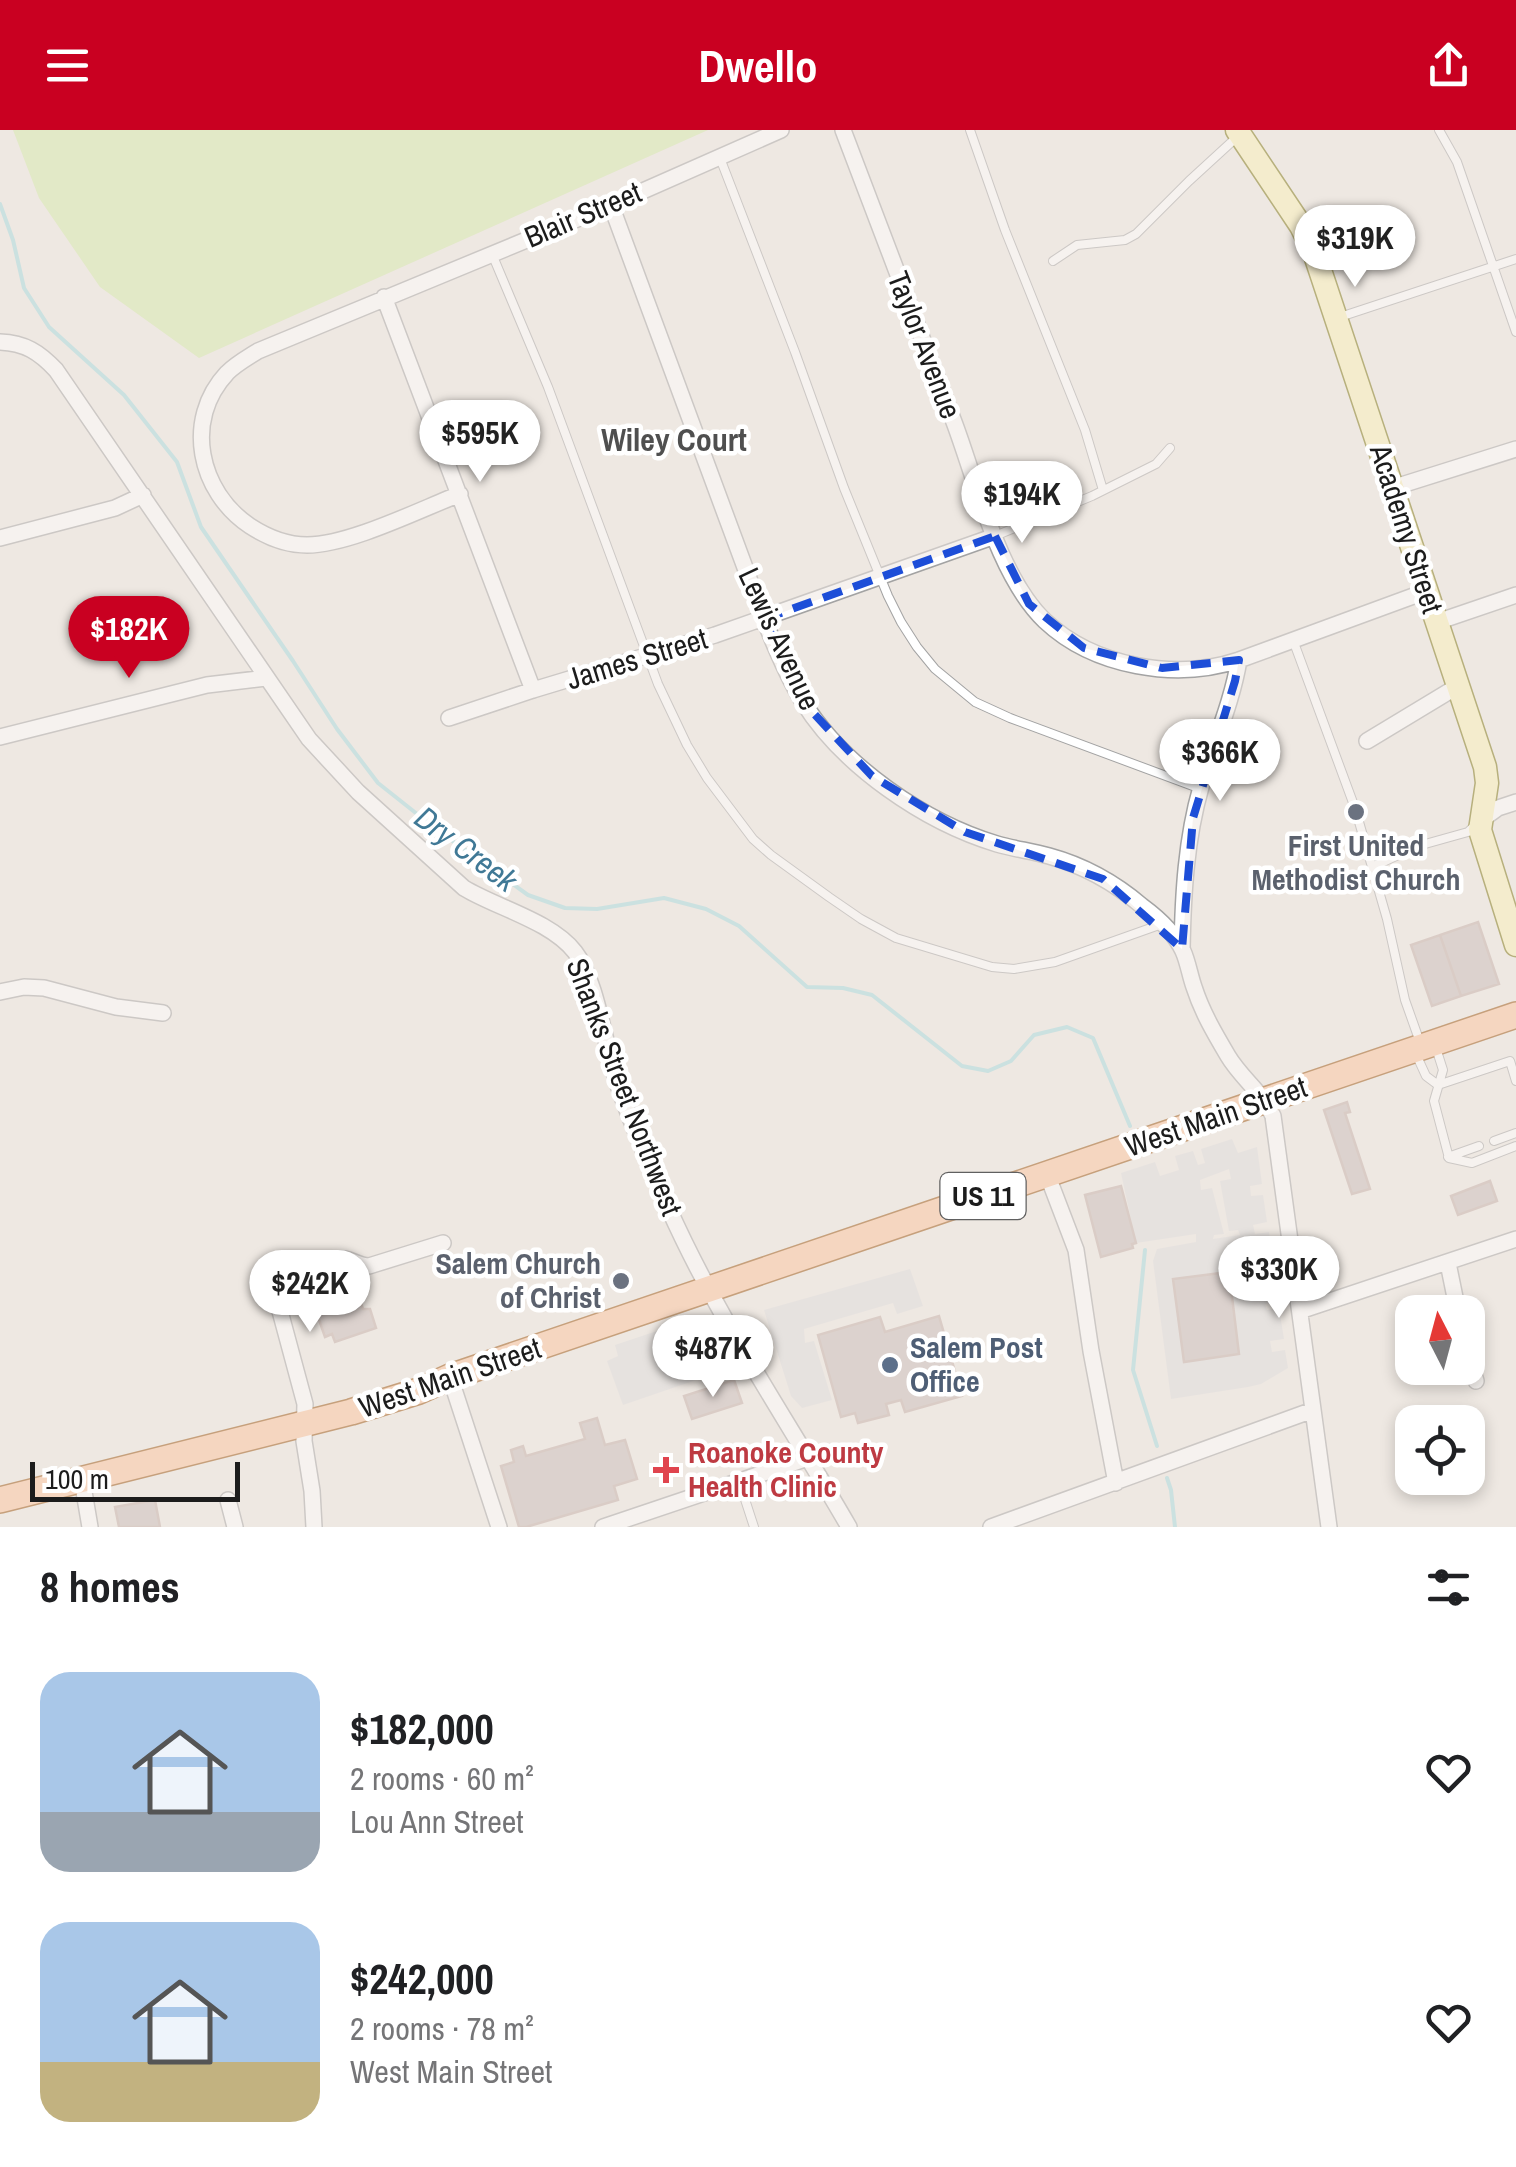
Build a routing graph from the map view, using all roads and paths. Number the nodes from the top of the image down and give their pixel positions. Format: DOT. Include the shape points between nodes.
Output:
graph roads {
  1 [pos="781,130"];
  2 [pos="842,130"];
  3 [pos="970,130"];
  4 [pos="1439,130"];
  5 [pos="1238,132"];
  6 [pos="719,156"];
  7 [pos="610,205"];
  8 [pos="492,253"];
  9 [pos="1516,259"];
  10 [pos="1052,261"];
  11 [pos="1494,266"];
  12 [pos="384,297"];
  13 [pos="1337,318"];
  14 [pos="1516,332"];
  15 [pos="0,342"];
  16 [pos="1170,448"];
  17 [pos="1516,449"];
  18 [pos="1392,488"];
  19 [pos="1103,490"];
  20 [pos="460,494"];
  21 [pos="143,495"];
  22 [pos="994,536"];
  23 [pos="0,538"];
  24 [pos="880,577"];
  25 [pos="1427,591"];
  26 [pos="1516,595"];
  27 [pos="764,619"];
  28 [pos="1437,622"];
  29 [pos="1293,640"];
  30 [pos="648,656"];
  31 [pos="1238,660"];
  32 [pos="266,678"];
  33 [pos="1458,686"];
  34 [pos="533,690"];
  35 [pos="448,718"];
  36 [pos="0,737"];
  37 [pos="1367,741"];
  38 [pos="1201,789"];
  39 [pos="1516,802"];
  40 [pos="1480,821"];
  41 [pos="1372,868"];
  42 [pos="1162,924"];
  43 [pos="1516,946"];
  44 [pos="1182,949"];
  45 [pos="0,992"];
  46 [pos="163,1013"];
  47 [pos="1516,1015"];
  48 [pos="1423,1046"];
  49 [pos="1516,1082"];
  50 [pos="1438,1084"];
  51 [pos="1264,1100"];
  52 [pos="1516,1133"];
  53 [pos="1494,1141"];
  54 [pos="1479,1146"];
  55 [pos="1516,1146"];
  56 [pos="1448,1157"];
  57 [pos="1047,1174"];
  58 [pos="1516,1239"];
  59 [pos="442,1242"];
  60 [pos="1448,1263"];
  61 [pos="707,1290"];
  62 [pos="1455,1295"];
  63 [pos="1300,1312"];
  64 [pos="450,1377"];
  65 [pos="1313,1410"];
  66 [pos="304,1424"];
  67 [pos="808,1458"];
  68 [pos="82,1480"];
  69 [pos="739,1481"];
  70 [pos="1116,1483"];
  71 [pos="0,1500"];
  72 [pos="228,1500"];
  73 [pos="90,1527"];
  74 [pos="235,1527"];
  75 [pos="314,1527"];
  76 [pos="499,1527"];
  77 [pos="602,1527"];
  78 [pos="754,1527"];
  79 [pos="849,1527"];
  80 [pos="991,1527"];
  81 [pos="1329,1527"];
  1 -- 6 [label="street, Blair Street"];
  2 -- 22 [label="street, Taylor Avenue"];
  3 -- 19 [label="lane"];
  4 -- 11 [label="lane"];
  5 -- 10 [label="lane" via="1136,234 1077,245"];
  5 -- 13 [label="street, Academy Street" via="1302,226"];
  6 -- 7 [label="street, Blair Street"];
  6 -- 24 [label="lane"];
  7 -- 8 [label="street, Blair Street"];
  7 -- 27 [label="street, Lewis Avenue"];
  8 -- 12 [label="street, Blair Street"];
  8 -- 30 [label="lane"];
  9 -- 11 [label="lane"];
  11 -- 13 [label="lane"];
  11 -- 14 [label="lane"];
  12 -- 20 [label="street"];
  12 -- 20 [label="street" via="258,352 228,372 204,419 207,474 240,520 272,538 309,545 352,536"];
  13 -- 18 [label="street, Academy Street"];
  15 -- 21 [label="street, Shanks Street Northwest" via="42,355"];
  16 -- 19 [label="lane" via="1156,464"];
  17 -- 18 [label="street"];
  18 -- 25 [label="street, Academy Street"];
  19 -- 22 [label="lane"];
  20 -- 34 [label="street"];
  21 -- 23 [label="street"];
  21 -- 32 [label="street, Shanks Street Northwest"];
  22 -- 24 [label="street, James Street"];
  22 -- 31 [label="street, Taylor Avenue" via="1029,604 1084,648 1162,668"];
  24 -- 27 [label="street, James Street"];
  24 -- 38 [label="lane" via="916,647 975,702"];
  25 -- 28 [label="street, Academy Street"];
  25 -- 29 [label="street, Taylor Avenue"];
  26 -- 28 [label="street"];
  27 -- 30 [label="street, James Street"];
  27 -- 42 [label="street, Lewis Avenue" via="817,722 883,784 965,832 1103,878"];
  28 -- 33 [label="street, Academy Street"];
  29 -- 31 [label="street, Taylor Avenue"];
  29 -- 41 [label="lane"];
  30 -- 34 [label="street, James Street"];
  30 -- 42 [label="lane" via="688,745 738,822 786,866 896,938 992,967 1029,969"];
  31 -- 38 [label="street"];
  32 -- 36 [label="street" via="207,685"];
  32 -- 61 [label="street, Shanks Street Northwest" via="340,774 464,888 574,950 588,976 628,1113"];
  33 -- 37 [label="street"];
  33 -- 40 [label="street, Academy Street" via="1485,767"];
  34 -- 35 [label="street, James Street"];
  38 -- 44 [label="street" via="1187,861"];
  39 -- 40 [label="street"];
  40 -- 41 [label="lane" via="1468,832"];
  40 -- 43 [label="street, Academy Street"];
  41 -- 48 [label="lane"];
  42 -- 44 [label="street, Lewis Avenue"];
  44 -- 51 [label="street, Lewis Avenue" via="1212,1029"];
  45 -- 46 [label="street" via="44,988"];
  47 -- 48 [label="main road, West Main Street / US 11"];
  48 -- 50 [label="lane" via="1426,1076"];
  48 -- 50 [label="lane" via="1443,1070"];
  48 -- 51 [label="main road, West Main Street / US 11"];
  49 -- 50 [label="lane" via="1510,1061"];
  50 -- 56 [label="lane" via="1434,1102"];
  51 -- 57 [label="main road, West Main Street / US 11"];
  51 -- 63 [label="street" via="1273,1116"];
  52 -- 53 [label="lane"];
  54 -- 56 [label="lane"];
  55 -- 56 [label="lane" via="1472,1162"];
  57 -- 61 [label="main road, West Main Street / US 11"];
  57 -- 70 [label="street" via="1076,1250"];
  58 -- 60 [label="street"];
  59 -- 66 [label="street" via="369,1266 341,1258 284,1282 277,1300 305,1404"];
  60 -- 62 [label="street"];
  60 -- 63 [label="street"];
  61 -- 64 [label="main road, West Main Street / US 11"];
  61 -- 67 [label="street, Shanks Street Northwest"];
  63 -- 65 [label="street"];
  64 -- 66 [label="main road, West Main Street / US 11"];
  64 -- 76 [label="street"];
  65 -- 70 [label="street"];
  65 -- 81 [label="street"];
  66 -- 68 [label="main road, West Main Street / US 11"];
  66 -- 75 [label="street"];
  67 -- 69 [label="street"];
  67 -- 79 [label="street, Shanks Street Northwest"];
  68 -- 71 [label="main road, West Main Street / US 11"];
  68 -- 73 [label="street"];
  69 -- 77 [label="street"];
  69 -- 78 [label="lane"];
  70 -- 80 [label="street"];
  72 -- 74 [label="street"];
}
